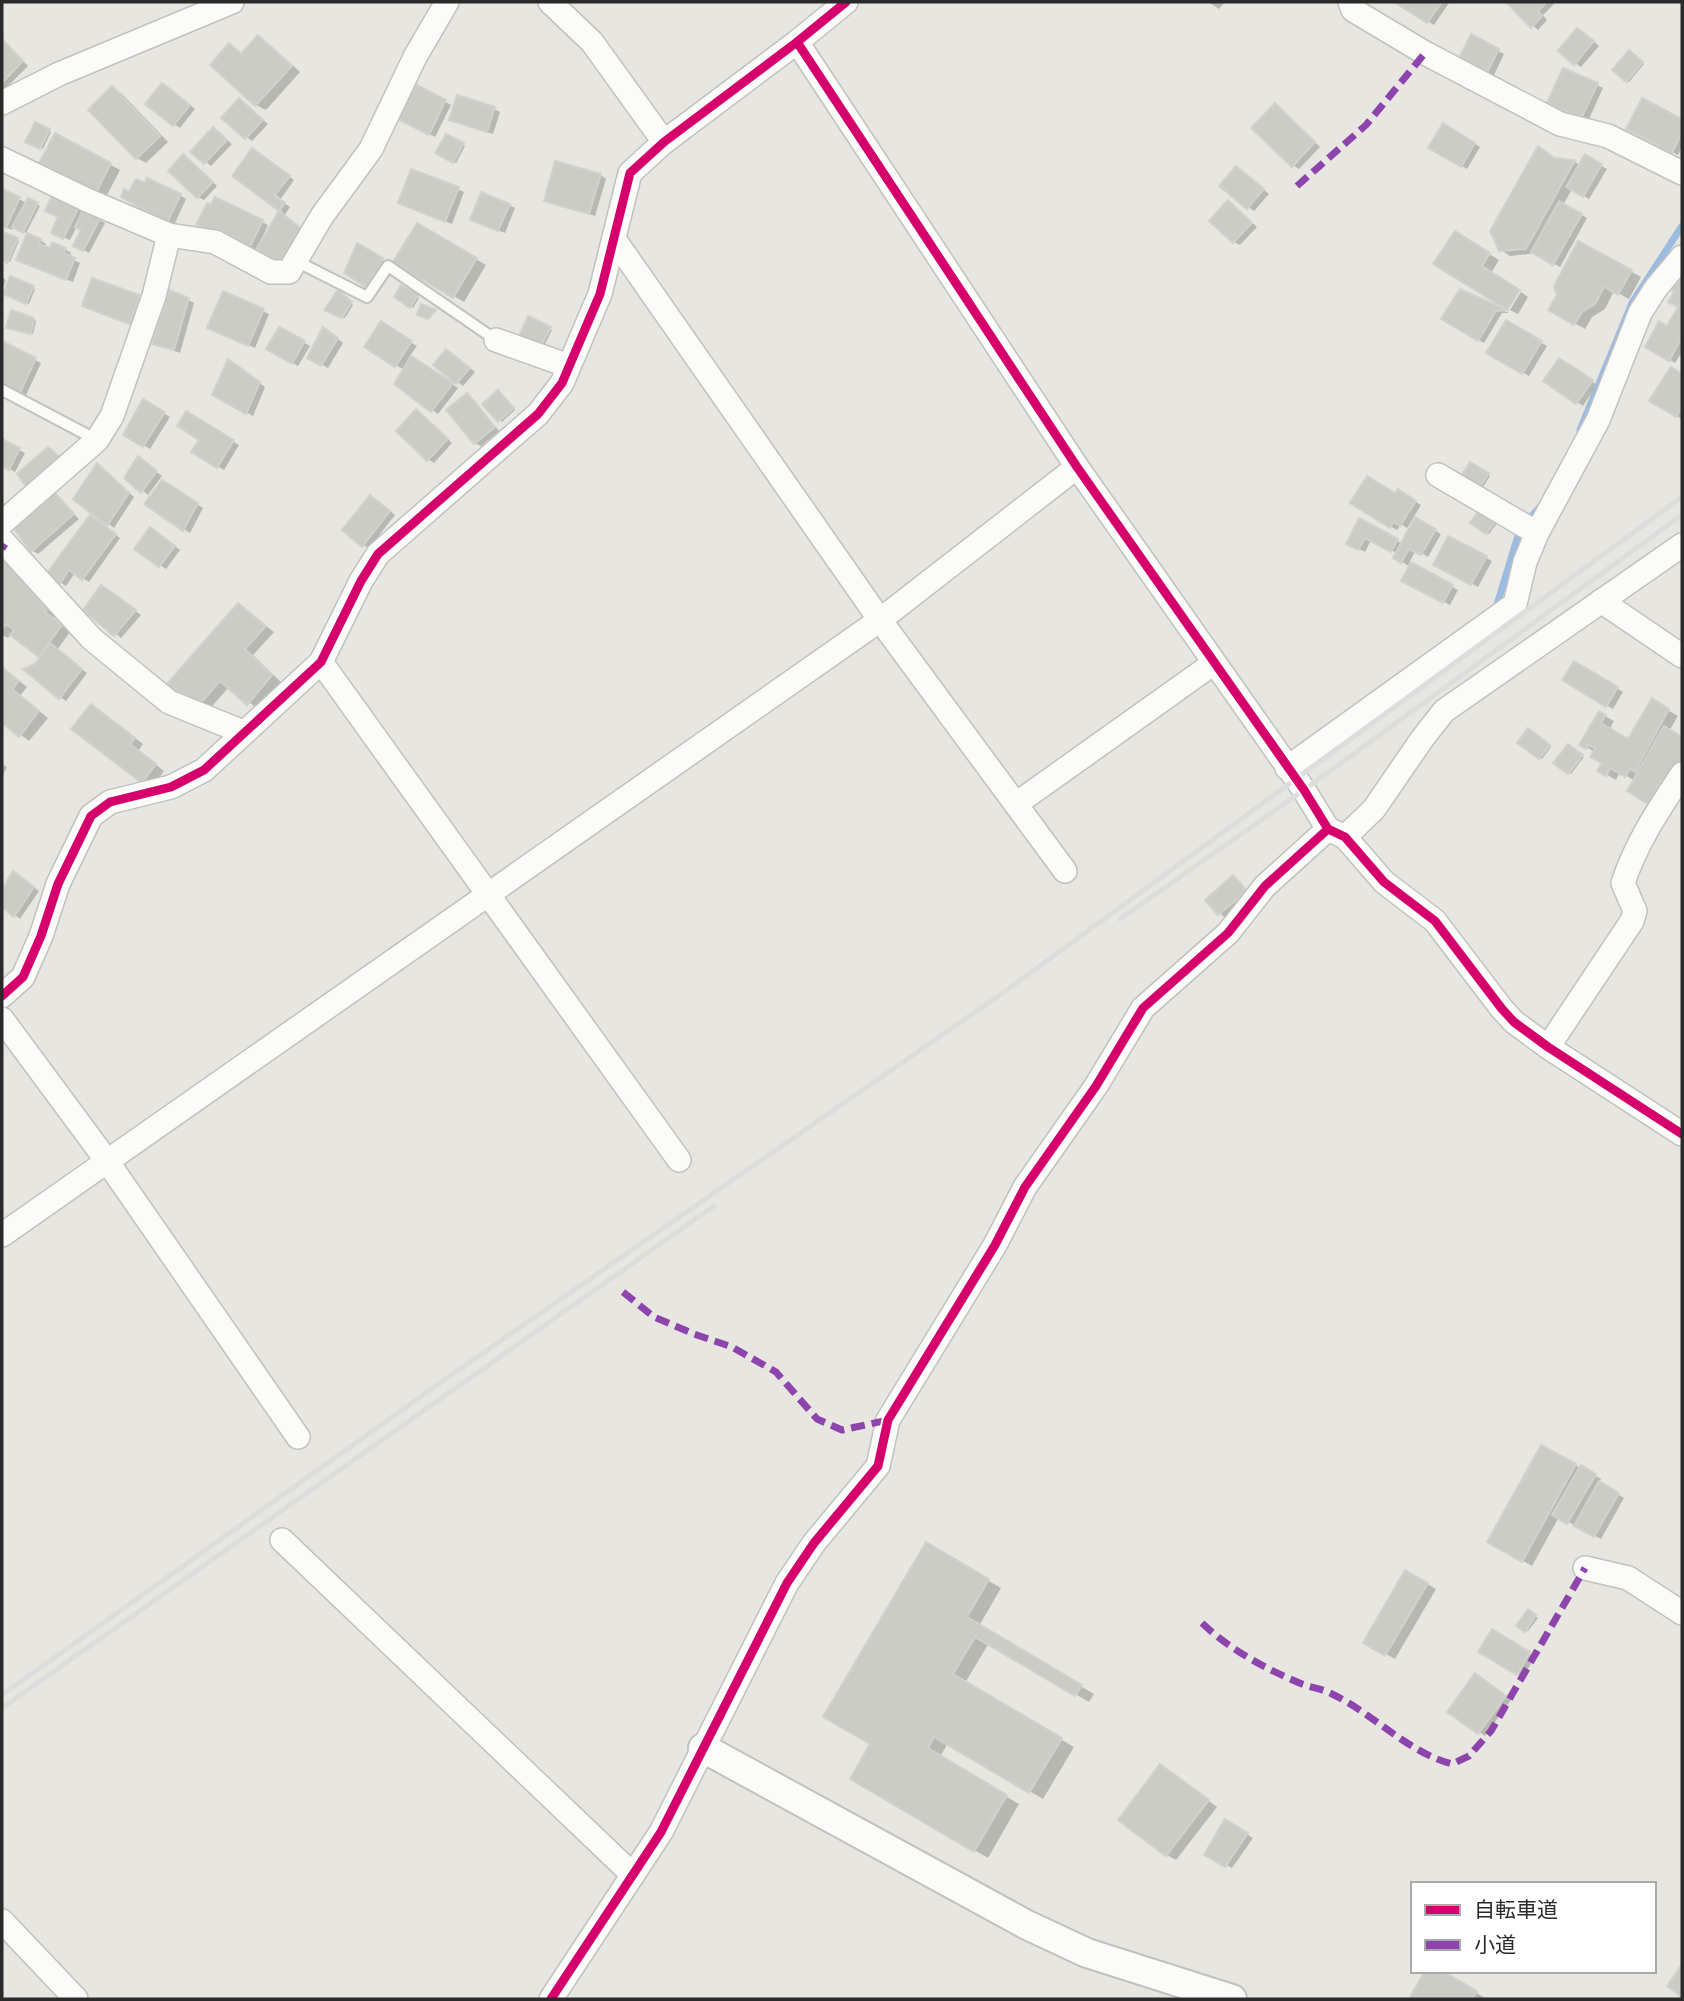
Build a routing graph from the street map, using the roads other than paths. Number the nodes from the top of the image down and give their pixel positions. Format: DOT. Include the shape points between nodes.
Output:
graph roads {
  1 [pos="232,2"];
  2 [pos="447,2"];
  3 [pos="550,2"];
  4 [pos="846,2"];
  5 [pos="1350,2"];
  6 [pos="797,42"];
  7 [pos="2,103"];
  8 [pos="664,142"];
  9 [pos="2,159"];
  10 [pos="1682,173"];
  11 [pos="169,235"];
  12 [pos="614,239"];
  13 [pos="295,261"];
  14 [pos="1680,262"];
  15 [pos="496,340"];
  16 [pos="569,366"];
  17 [pos="2,390"];
  18 [pos="97,440"];
  19 [pos="1077,467"];
  20 [pos="1438,475"];
  21 [pos="2,523"];
  22 [pos="1538,533"];
  23 [pos="2,540"];
  24 [pos="1682,545"];
  25 [pos="1601,601"];
  26 [pos="880,620"];
  27 [pos="1682,656"];
  28 [pos="321,662"];
  29 [pos="1214,663"];
  30 [pos="243,732"];
  31 [pos="1287,768"];
  32 [pos="1682,774"];
  33 [pos="1016,804"];
  34 [pos="1336,833"];
  35 [pos="1065,871"];
  36 [pos="487,895"];
  37 [pos="2,996"];
  38 [pos="2,1019"];
  39 [pos="1548,1047"];
  40 [pos="1682,1134"];
  41 [pos="679,1160"];
  42 [pos="107,1161"];
  43 [pos="2,1235"];
  44 [pos="299,1437"];
  45 [pos="282,1540"];
  46 [pos="1585,1568"];
  47 [pos="1682,1613"];
  48 [pos="703,1748"];
  49 [pos="633,1875"];
  50 [pos="2,1921"];
  51 [pos="76,1999"];
  52 [pos="551,1999"];
  53 [pos="1232,1999"];
  1 -- 7 [label="street" via="59,74"];
  2 -- 13 [label="street" via="371,149 321,216"];
  3 -- 8 [label="street" via="592,42"];
  4 -- 6 [label="street"];
  5 -- 10 [label="street" via="1353,10 1425,53 1560,124 1608,136"];
  6 -- 8 [label="street"];
  6 -- 19 [label="street"];
  8 -- 12 [label="street" via="630,173"];
  9 -- 11 [label="street"];
  11 -- 13 [label="street" via="215,242 271,272 289,272"];
  11 -- 18 [label="street" via="154,296 112,416"];
  12 -- 16 [label="street" via="600,294"];
  12 -- 26 [label="street"];
  13 -- 15 [label="lane" via="367,297 388,266"];
  14 -- 22 [label="street" via="1640,313 1598,420"];
  15 -- 16 [label="street"];
  16 -- 28 [label="street" via="538,414 379,554"];
  17 -- 18 [label="lane"];
  18 -- 21 [label="street"];
  19 -- 26 [label="street"];
  19 -- 29 [label="street"];
  20 -- 22 [label="street"];
  22 -- 31 [label="street" via="1515,604"];
  23 -- 30 [label="street" via="92,639 169,702"];
  24 -- 25 [label="street"];
  25 -- 27 [label="street"];
  25 -- 34 [label="street" via="1444,712 1374,809"];
  26 -- 33 [label="street"];
  26 -- 36 [label="street"];
  28 -- 30 [label="street"];
  28 -- 36 [label="street"];
  29 -- 31 [label="street"];
  29 -- 33 [label="street"];
  30 -- 37 [label="street" via="204,770 171,787 110,802 91,816 58,884 23,977"];
  31 -- 34 [label="street"];
  32 -- 39 [label="street" via="1654,816 1623,883 1635,911 1632,921"];
  33 -- 35 [label="street"];
  34 -- 39 [label="street" via="1384,882 1435,921 1502,1009"];
  34 -- 48 [label="street" via="1265,886 1228,933 1143,1008 1096,1086 1025,1187 995,1245 888,1420 878,1466 787,1583"];
  36 -- 41 [label="street"];
  36 -- 42 [label="street"];
  38 -- 42 [label="street"];
  39 -- 40 [label="street"];
  42 -- 43 [label="street"];
  42 -- 44 [label="street"];
  45 -- 49 [label="street"];
  46 -- 47 [label="street" via="1628,1578"];
  48 -- 49 [label="street" via="661,1832"];
  48 -- 53 [label="street" via="1027,1925 1087,1953"];
  49 -- 52 [label="street"];
  50 -- 51 [label="street"];
}
